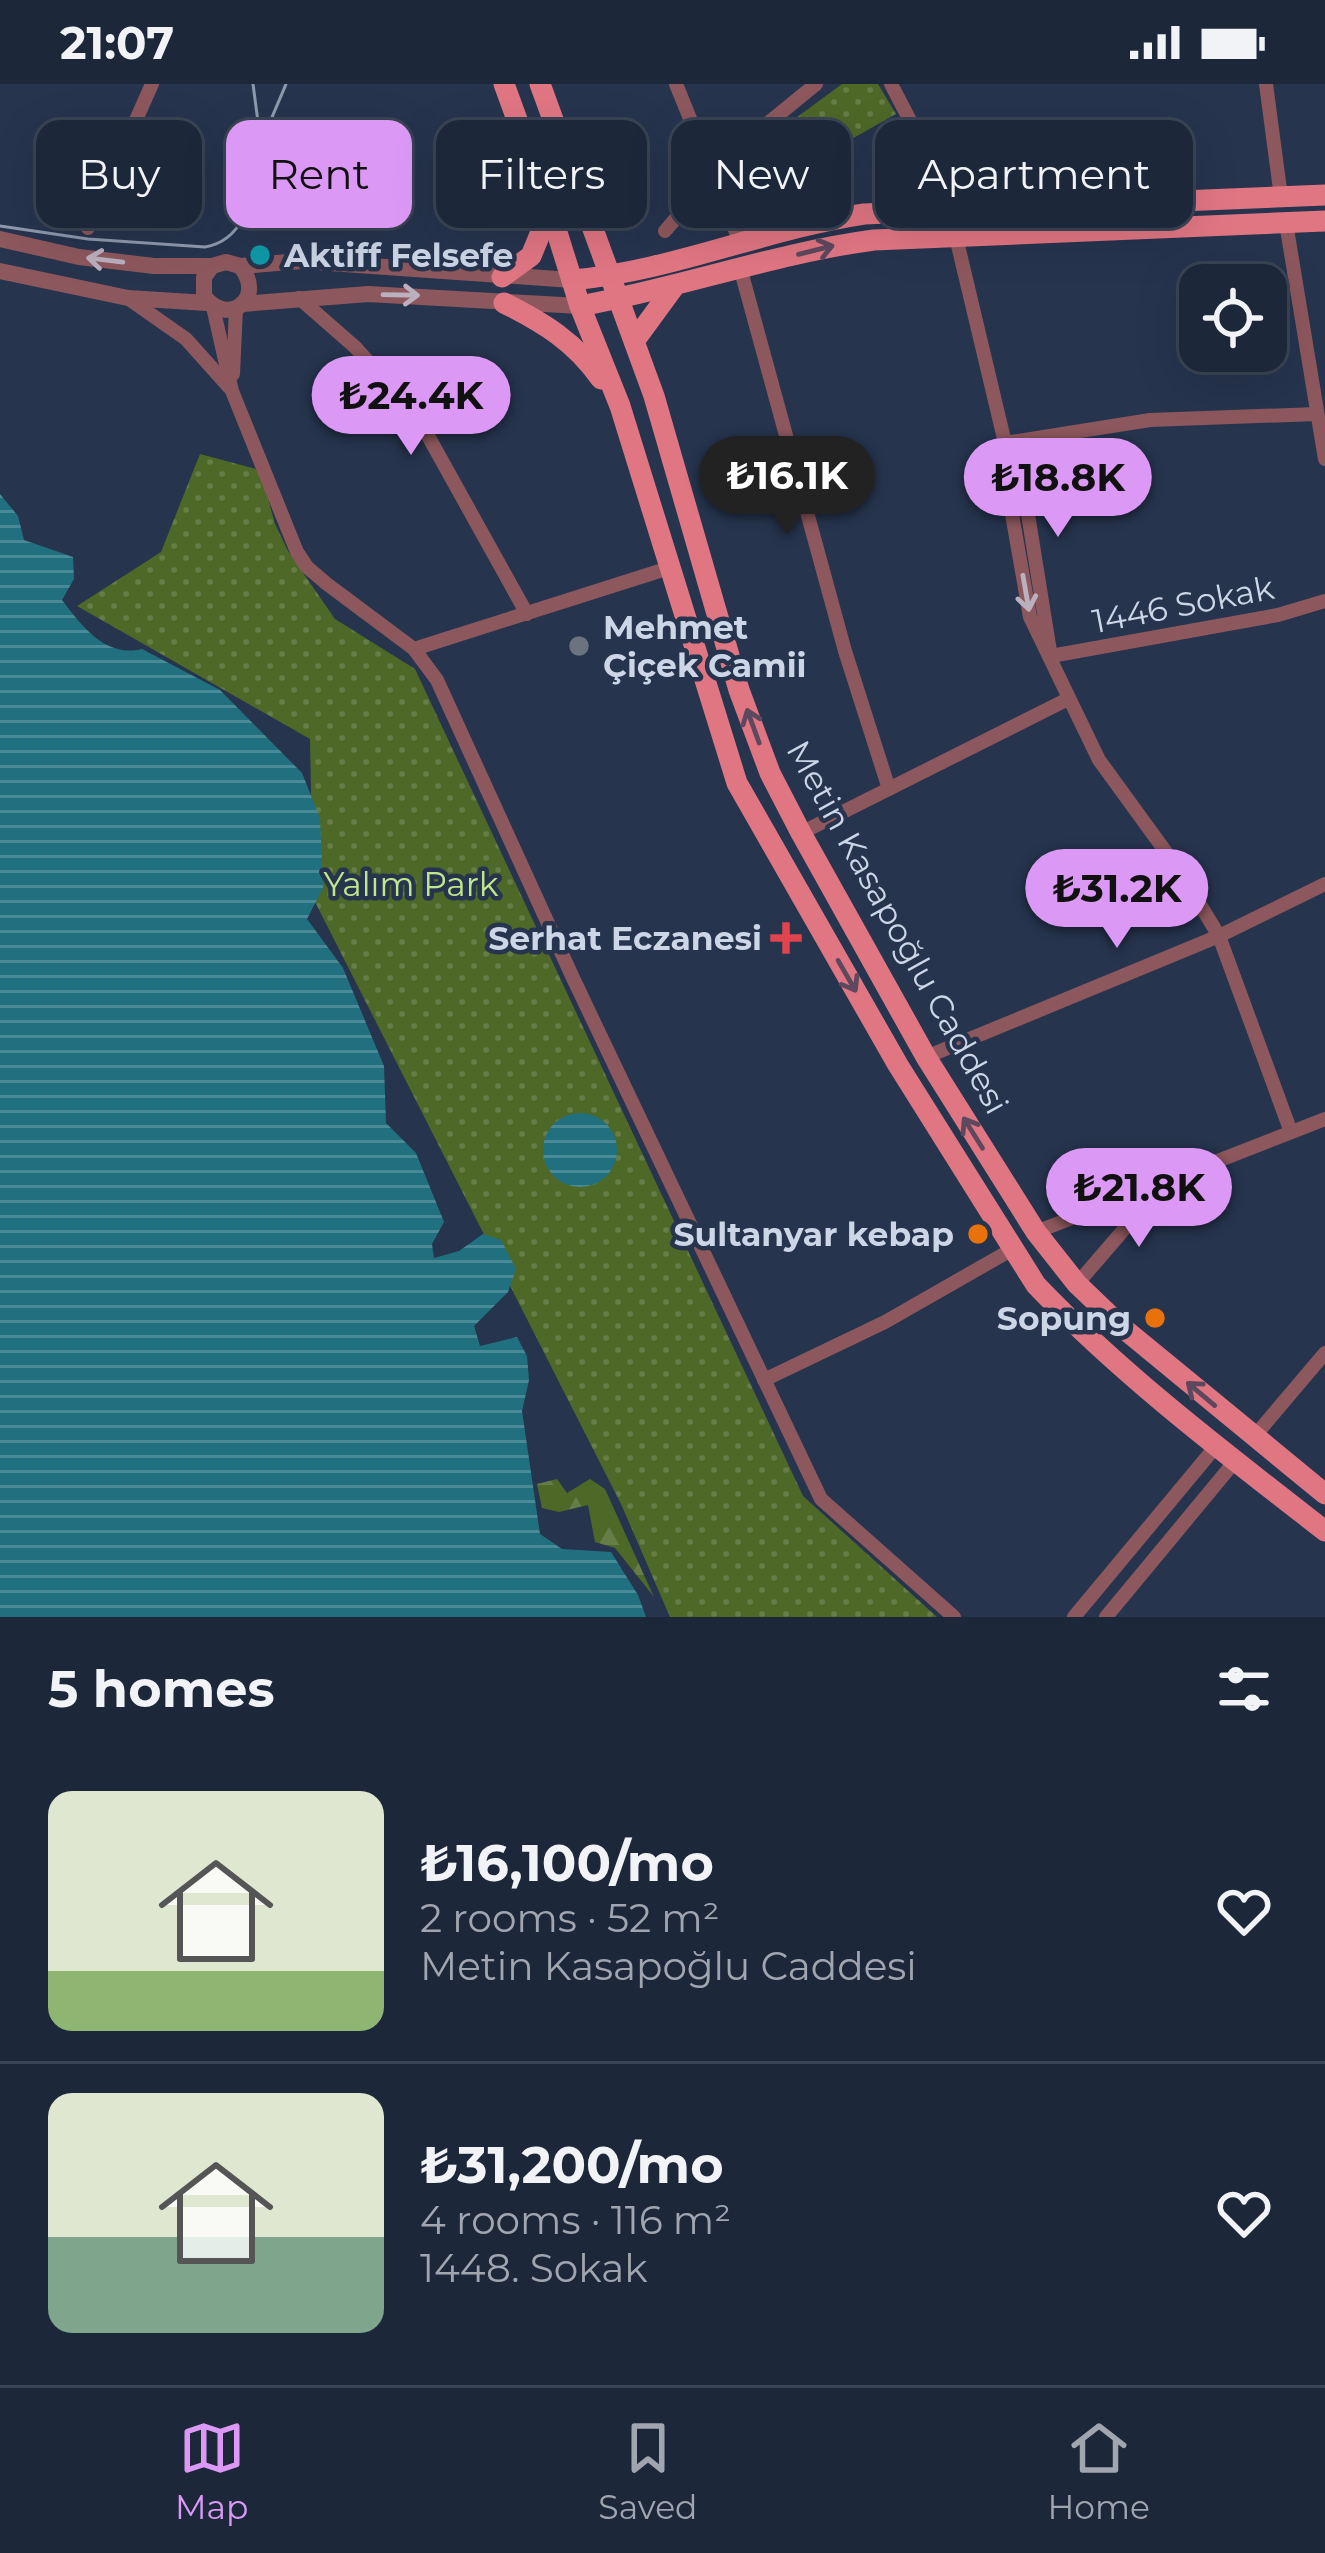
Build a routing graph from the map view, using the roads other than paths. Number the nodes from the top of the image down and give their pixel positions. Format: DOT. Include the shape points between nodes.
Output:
graph roads {
  1 [pos="504,84"];
  2 [pos="541,84"];
  3 [pos="676,84"];
  4 [pos="816,84"];
  5 [pos="891,84"];
  6 [pos="1266,84"];
  7 [pos="148,85"];
  8 [pos="133,120"];
  9 [pos="517,120"];
  10 [pos="689,120"];
  11 [pos="772,120"];
  12 [pos="910,120"];
  13 [pos="1325,195"];
  14 [pos="1281,197"];
  15 [pos="1193,201"];
  16 [pos="875,214"];
  17 [pos="1325,221"];
  18 [pos="671,222"];
  19 [pos="1286,223"];
  20 [pos="543,228"];
  21 [pos="556,228"];
  22 [pos="734,228"];
  23 [pos="664,231"];
  24 [pos="597,232"];
  25 [pos="956,237"];
  26 [pos="0,239"];
  27 [pos="740,242"];
  28 [pos="662,264"];
  29 [pos="212,266"];
  30 [pos="239,266"];
  31 [pos="0,271"];
  32 [pos="741,271"];
  33 [pos="611,272"];
  34 [pos="502,278"];
  35 [pos="572,280"];
  36 [pos="673,288"];
  37 [pos="128,298"];
  38 [pos="299,298"];
  39 [pos="620,299"];
  40 [pos="504,303"];
  41 [pos="210,305"];
  42 [pos="580,306"];
  43 [pos="239,307"];
  44 [pos="635,340"];
  45 [pos="232,391"];
  46 [pos="620,406"];
  47 [pos="1317,414"];
  48 [pos="1005,442"];
  49 [pos="1325,459"];
  50 [pos="669,568"];
  51 [pos="1325,602"];
  52 [pos="526,614"];
  53 [pos="414,649"];
  54 [pos="1051,656"];
  55 [pos="1069,699"];
  56 [pos="889,788"];
  57 [pos="801,833"];
  58 [pos="1325,884"];
  59 [pos="1219,936"];
  60 [pos="926,1057"];
  61 [pos="1325,1119"];
  62 [pos="1291,1132"];
  63 [pos="1164,1183"];
  64 [pos="1036,1232"];
  65 [pos="1011,1250"];
  66 [pos="1077,1284"];
  67 [pos="1325,1353"];
  68 [pos="764,1380"];
  69 [pos="1253,1438"];
  70 [pos="1217,1445"];
  71 [pos="1236,1460"];
  72 [pos="1325,1494"];
  73 [pos="1325,1531"];
  74 [pos="954,1617"];
  75 [pos="1074,1617"];
  76 [pos="1106,1617"];
  1 -- 9 [label="main road, Metin Kasapoğlu Caddesi"];
  2 -- 24 [label="main road, Metin Kasapoğlu Caddesi"];
  3 -- 10 [label="street"];
  4 -- 11 [label="street"];
  5 -- 12 [label="street"];
  6 -- 14 [label="street"];
  7 -- 8 [label="street"];
  13 -- 14 [label="main road"];
  14 -- 15 [label="main road"];
  16 -- 27 [label="main road"];
  17 -- 19 [label="main road"];
  18 -- 23 [label="street"];
  19 -- 25 [label="main road"];
  19 -- 47 [label="street"];
  20 -- 34 [label="main road" via="531,256"];
  21 -- 35 [label="main road, Metin Kasapoğlu Caddesi"];
  22 -- 27 [label="street"];
  24 -- 28 [label="main road" via="632,260"];
  24 -- 33 [label="main road, Metin Kasapoğlu Caddesi"];
  32 -- 25 [label="main road, one-way" via="828,246"];
  25 -- 48 [label="street"];
  29 -- 26 [label="street, one-way" via="79,257"];
  27 -- 28 [label="main road"];
  28 -- 33 [label="main road"];
  29 -- 30 [label="street"];
  29 -- 41 [label="street" via="202,283"];
  30 -- 34 [label="street" via="301,260"];
  30 -- 43 [label="street" via="250,285"];
  31 -- 37 [label="street"];
  32 -- 36 [label="main road"];
  32 -- 56 [label="street"];
  33 -- 35 [label="main road"];
  33 -- 39 [label="main road, Metin Kasapoğlu Caddesi"];
  34 -- 35 [label="street"];
  35 -- 42 [label="main road, Metin Kasapoğlu Caddesi"];
  36 -- 39 [label="main road"];
  36 -- 44 [label="main road"];
  37 -- 41 [label="street"];
  37 -- 45 [label="street" via="186,340"];
  38 -- 40 [label="street, one-way"];
  38 -- 43 [label="street"];
  38 -- 52 [label="street" via="417,416"];
  39 -- 42 [label="main road"];
  39 -- 44 [label="main road, Metin Kasapoğlu Caddesi"];
  40 -- 42 [label="street"];
  40 -- 46 [label="main road" via="571,342"];
  41 -- 43 [label="street"];
  41 -- 45 [label="street"];
  42 -- 46 [label="main road, Metin Kasapoğlu Caddesi"];
  43 -- 45 [label="street"];
  57 -- 44 [label="main road, Metin Kasapoğlu Caddesi, one-way" via="739,690"];
  45 -- 53 [label="street" via="307,567"];
  46 -- 50 [label="main road, Metin Kasapoğlu Caddesi"];
  47 -- 48 [label="street" via="1150,420"];
  47 -- 49 [label="street"];
  48 -- 54 [label="street" via="1022,477"];
  50 -- 52 [label="street"];
  50 -- 65 [label="main road, Metin Kasapoğlu Caddesi, one-way" via="737,783"];
  51 -- 54 [label="street, 1446 Sokak"];
  52 -- 53 [label="street"];
  53 -- 68 [label="street" via="437,680"];
  54 -- 55 [label="street"];
  55 -- 56 [label="street"];
  55 -- 59 [label="street" via="1099,760"];
  56 -- 57 [label="street"];
  57 -- 60 [label="main road, Metin Kasapoğlu Caddesi"];
  58 -- 59 [label="street"];
  59 -- 60 [label="street"];
  59 -- 62 [label="street"];
  64 -- 60 [label="main road, Metin Kasapoğlu Caddesi, one-way"];
  61 -- 62 [label="street"];
  62 -- 63 [label="street"];
  63 -- 64 [label="street"];
  63 -- 66 [label="street"];
  64 -- 66 [label="main road, Metin Kasapoğlu Caddesi"];
  65 -- 68 [label="street"];
  65 -- 70 [label="main road, Metin Kasapoğlu Caddesi" via="1062,1313"];
  69 -- 66 [label="main road, Metin Kasapoğlu Caddesi, one-way"];
  67 -- 69 [label="street"];
  68 -- 74 [label="street" via="821,1499"];
  69 -- 72 [label="main road, Metin Kasapoğlu Caddesi"];
  70 -- 71 [label="main road, Metin Kasapoğlu Caddesi"];
  70 -- 75 [label="street"];
  71 -- 73 [label="main road, Metin Kasapoğlu Caddesi"];
  71 -- 76 [label="street"];
}
